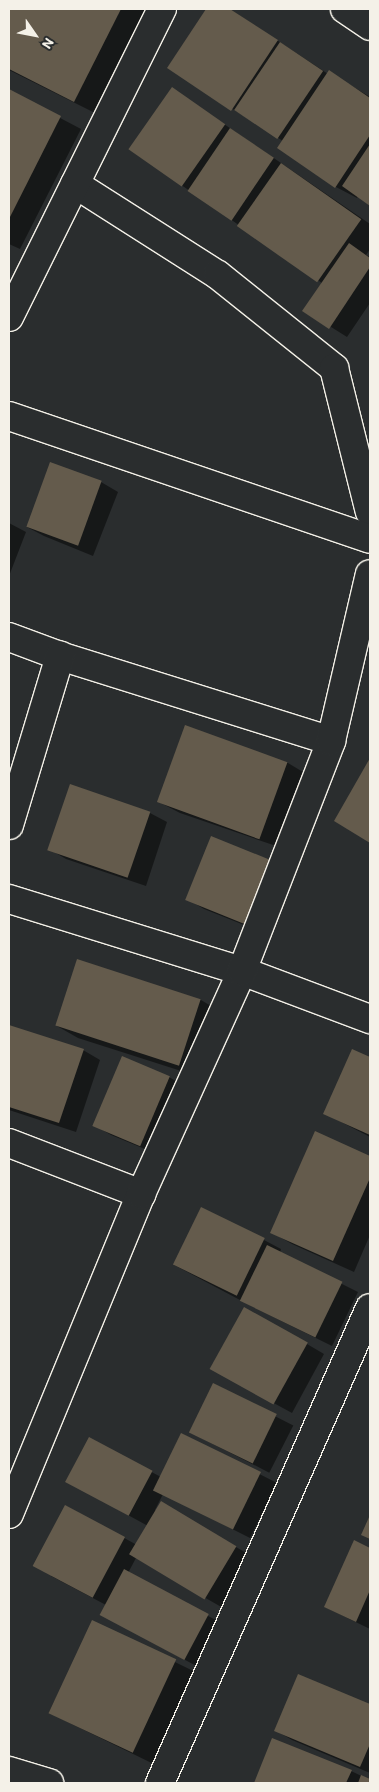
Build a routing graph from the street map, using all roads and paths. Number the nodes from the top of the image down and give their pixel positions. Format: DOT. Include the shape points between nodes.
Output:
graph roads {
  1 [pos="162,9"];
  2 [pos="345,9"];
  3 [pos="370,26"];
  4 [pos="75,184"];
  5 [pos="9,317"];
  6 [pos="9,416"];
  7 [pos="370,512"];
  8 [pos="370,539"];
  9 [pos="370,574"];
  10 [pos="9,637"];
  11 [pos="60,656"];
  12 [pos="331,742"];
  13 [pos="9,825"];
  14 [pos="9,899"];
  15 [pos="242,971"];
  16 [pos="370,1020"];
  17 [pos="9,1143"];
  18 [pos="141,1194"];
  19 [pos="370,1308"];
  20 [pos="9,1514"];
  21 [pos="9,1771"];
  22 [pos="49,1783"];
  23 [pos="160,1783"];
  1 -- 4 [label="street"];
  2 -- 3 [label="street"];
  4 -- 5 [label="street"];
  4 -- 7 [label="street" via="218,275 334,368"];
  6 -- 8 [label="street"];
  9 -- 12 [label="street"];
  10 -- 11 [label="street"];
  11 -- 12 [label="street"];
  11 -- 13 [label="street"];
  12 -- 15 [label="street"];
  14 -- 15 [label="street"];
  15 -- 16 [label="street"];
  15 -- 18 [label="street"];
  17 -- 18 [label="street"];
  18 -- 20 [label="street"];
  19 -- 23 [label="street"];
  21 -- 22 [label="street"];
}
